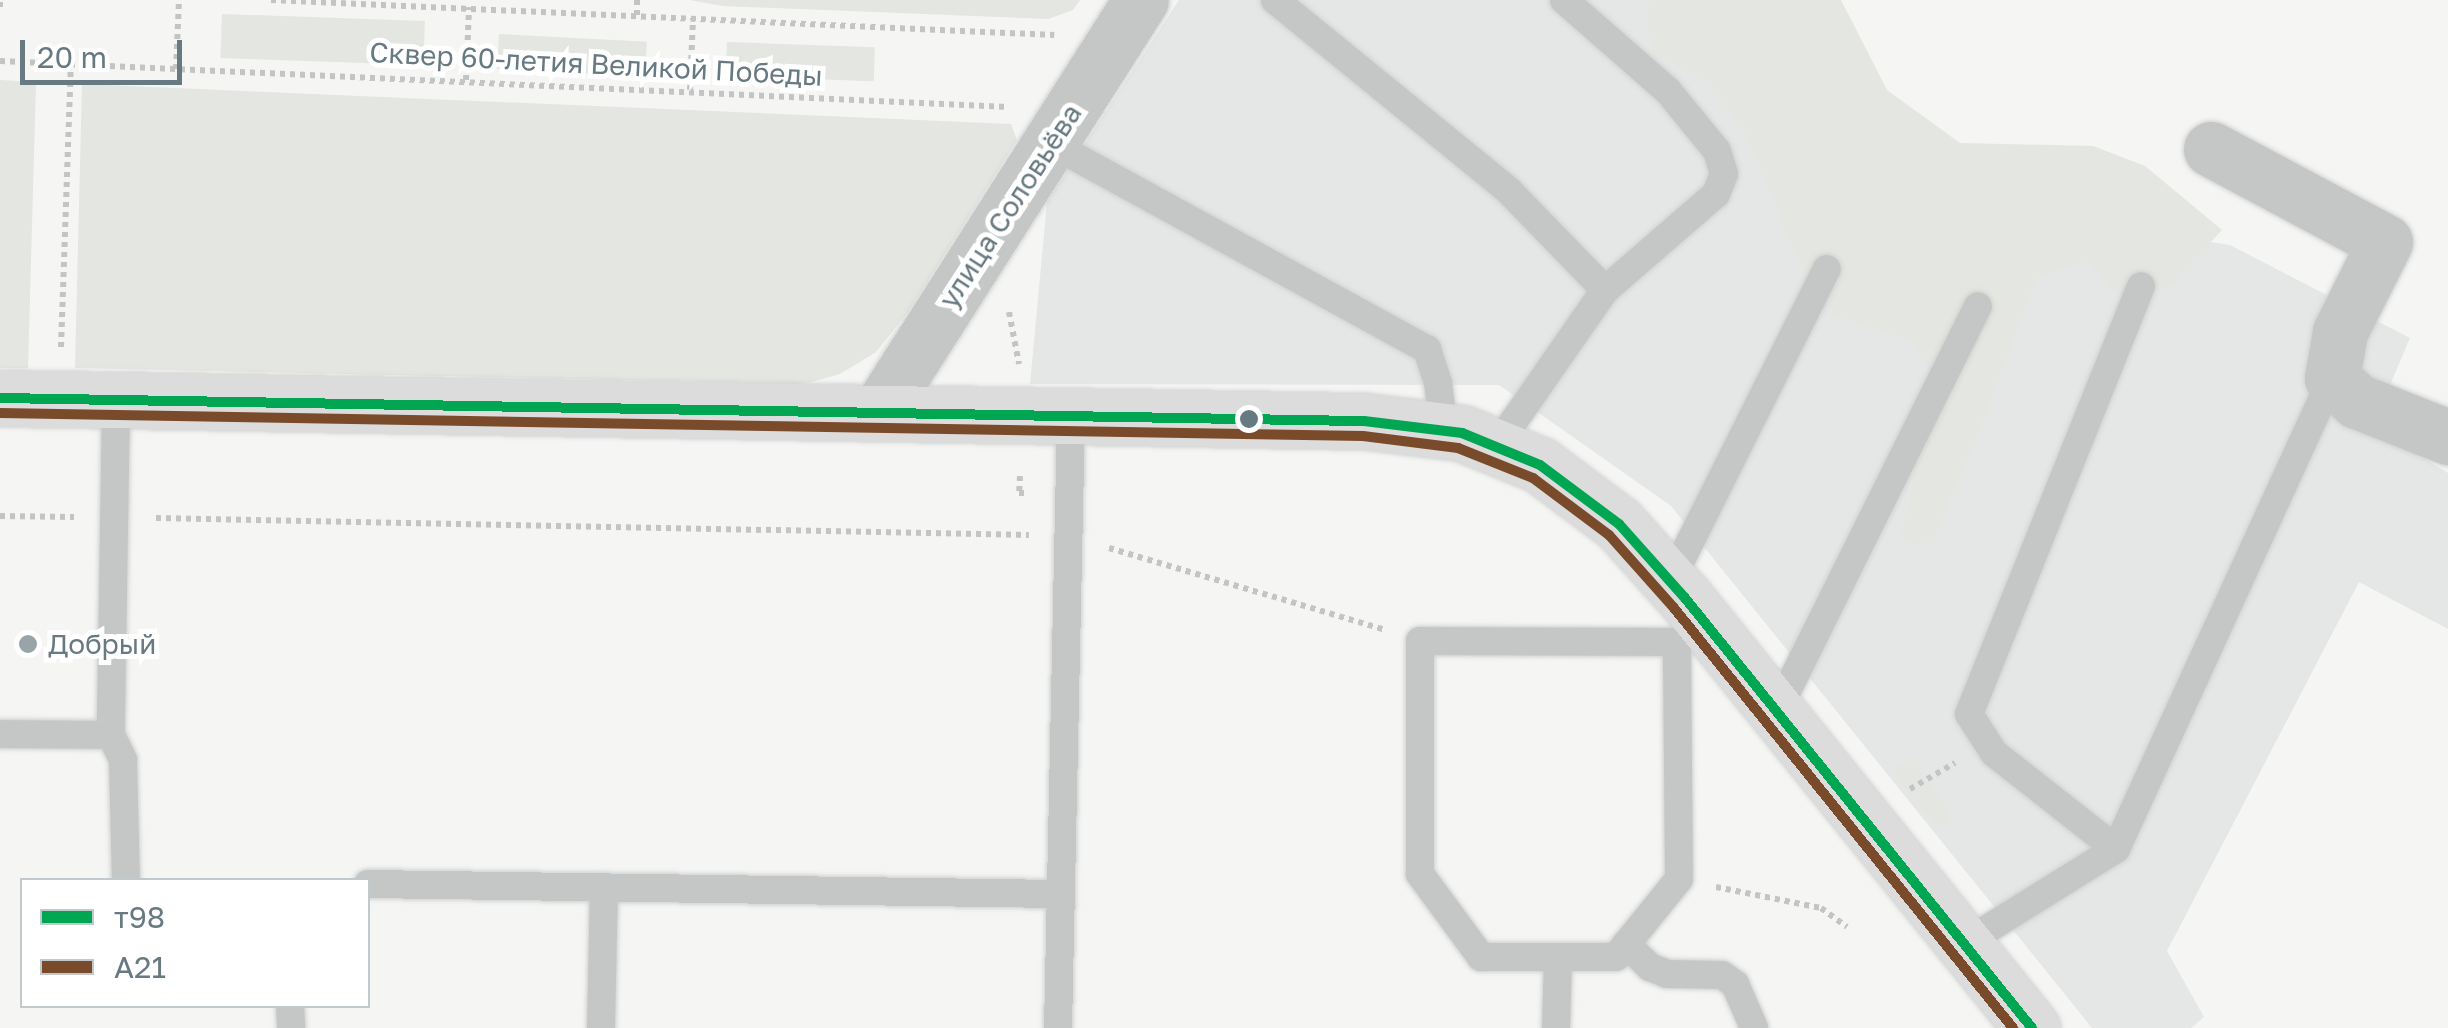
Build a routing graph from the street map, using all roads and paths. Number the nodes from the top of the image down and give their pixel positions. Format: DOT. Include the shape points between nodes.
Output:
graph roads {
  1 [pos="179,0"];
  2 [pos="271,0"];
  3 [pos="637,0"];
  4 [pos="1276,0"];
  5 [pos="1564,0"];
  6 [pos="469,8"];
  7 [pos="636,16"];
  8 [pos="693,18"];
  9 [pos="1129,19"];
  10 [pos="0,60"];
  11 [pos="71,63"];
  12 [pos="176,68"];
  13 [pos="466,80"];
  14 [pos="690,90"];
  15 [pos="1060,127"];
  16 [pos="2211,149"];
  17 [pos="1827,269"];
  18 [pos="2141,286"];
  19 [pos="1605,290"];
  20 [pos="1978,306"];
  21 [pos="2332,378"];
  22 [pos="0,398"];
  23 [pos="59,399"];
  24 [pos="116,400"];
  25 [pos="880,412"];
  26 [pos="1071,417"];
  27 [pos="1444,431"];
  28 [pos="2448,437"];
  29 [pos="1496,448"];
  30 [pos="0,516"];
  31 [pos="114,518"];
  32 [pos="1070,536"];
  33 [pos="1670,582"];
  34 [pos="1691,633"];
  35 [pos="1420,641"];
  36 [pos="1776,713"];
  37 [pos="0,734"];
  38 [pos="111,736"];
  39 [pos="1984,736"];
  40 [pos="1859,814"];
  41 [pos="2116,849"];
  42 [pos="126,878"];
  43 [pos="1678,880"];
  44 [pos="370,884"];
  45 [pos="604,888"];
  46 [pos="1060,894"];
  47 [pos="1847,927"];
  48 [pos="1965,943"];
  49 [pos="1626,944"];
  50 [pos="1558,957"];
  51 [pos="602,1028"];
  52 [pos="1058,1028"];
  53 [pos="1556,1028"];
  54 [pos="1754,1028"];
  55 [pos="2032,1028"];
  1 -- 12 [label="path"];
  2 -- 6 [label="path"];
  3 -- 7 [label="path"];
  4 -- 19 [label="lane" via="1509,191"];
  5 -- 19 [label="lane" via="1668,91 1717,151 1724,174 1716,194"];
  6 -- 7 [label="path"];
  6 -- 13 [label="path"];
  7 -- 8 [label="path"];
  8 -- 9 [label="path"];
  8 -- 14 [label="path"];
  9 -- 15 [label="street, улица Соловьёва"];
  10 -- 11 [label="path, Сквер 60-летия Великой Победы"];
  11 -- 12 [label="path, Сквер 60-летия Великой Победы"];
  11 -- 23 [label="path"];
  12 -- 13 [label="path, Сквер 60-летия Великой Победы"];
  13 -- 14 [label="path, Сквер 60-летия Великой Победы"];
  14 -- 15 [label="path, Сквер 60-летия Великой Победы"];
  15 -- 25 [label="street, улица Соловьёва"];
  15 -- 27 [label="lane" via="1427,349"];
  16 -- 21 [label="street" via="2384,242 2340,332"];
  17 -- 33 [label="lane"];
  18 -- 39 [label="lane" via="1970,714"];
  19 -- 29 [label="lane"];
  20 -- 36 [label="lane"];
  21 -- 28 [label="street" via="2357,401"];
  21 -- 41 [label="lane"];
  22 -- 23 [label="street"];
  23 -- 24 [label="street"];
  24 -- 25 [label="street"];
  24 -- 31 [label="lane"];
  25 -- 26 [label="street"];
  26 -- 27 [label="street" via="1364,421"];
  26 -- 32 [label="lane"];
  27 -- 29 [label="street"];
  29 -- 33 [label="street" via="1540,466 1618,524"];
  30 -- 31 [label="path"];
  31 -- 32 [label="path"];
  31 -- 38 [label="lane"];
  32 -- 35 [label="path"];
  32 -- 46 [label="lane"];
  33 -- 34 [label="street"];
  34 -- 35 [label="lane"];
  34 -- 36 [label="street"];
  34 -- 43 [label="lane"];
  35 -- 50 [label="lane" via="1420,874 1481,957"];
  36 -- 40 [label="street"];
  37 -- 38 [label="lane"];
  38 -- 42 [label="lane" via="124,760"];
  39 -- 40 [label="path" via="1946,772"];
  39 -- 41 [label="lane" via="1994,754"];
  40 -- 48 [label="street"];
  41 -- 48 [label="lane"];
  43 -- 47 [label="path" via="1821,908"];
  43 -- 49 [label="lane"];
  44 -- 45 [label="lane"];
  45 -- 46 [label="lane"];
  45 -- 51 [label="lane"];
  46 -- 52 [label="lane"];
  48 -- 55 [label="street"];
  49 -- 50 [label="lane" via="1616,957"];
  49 -- 54 [label="lane" via="1667,974 1722,975 1735,984"];
  50 -- 53 [label="lane"];
}
